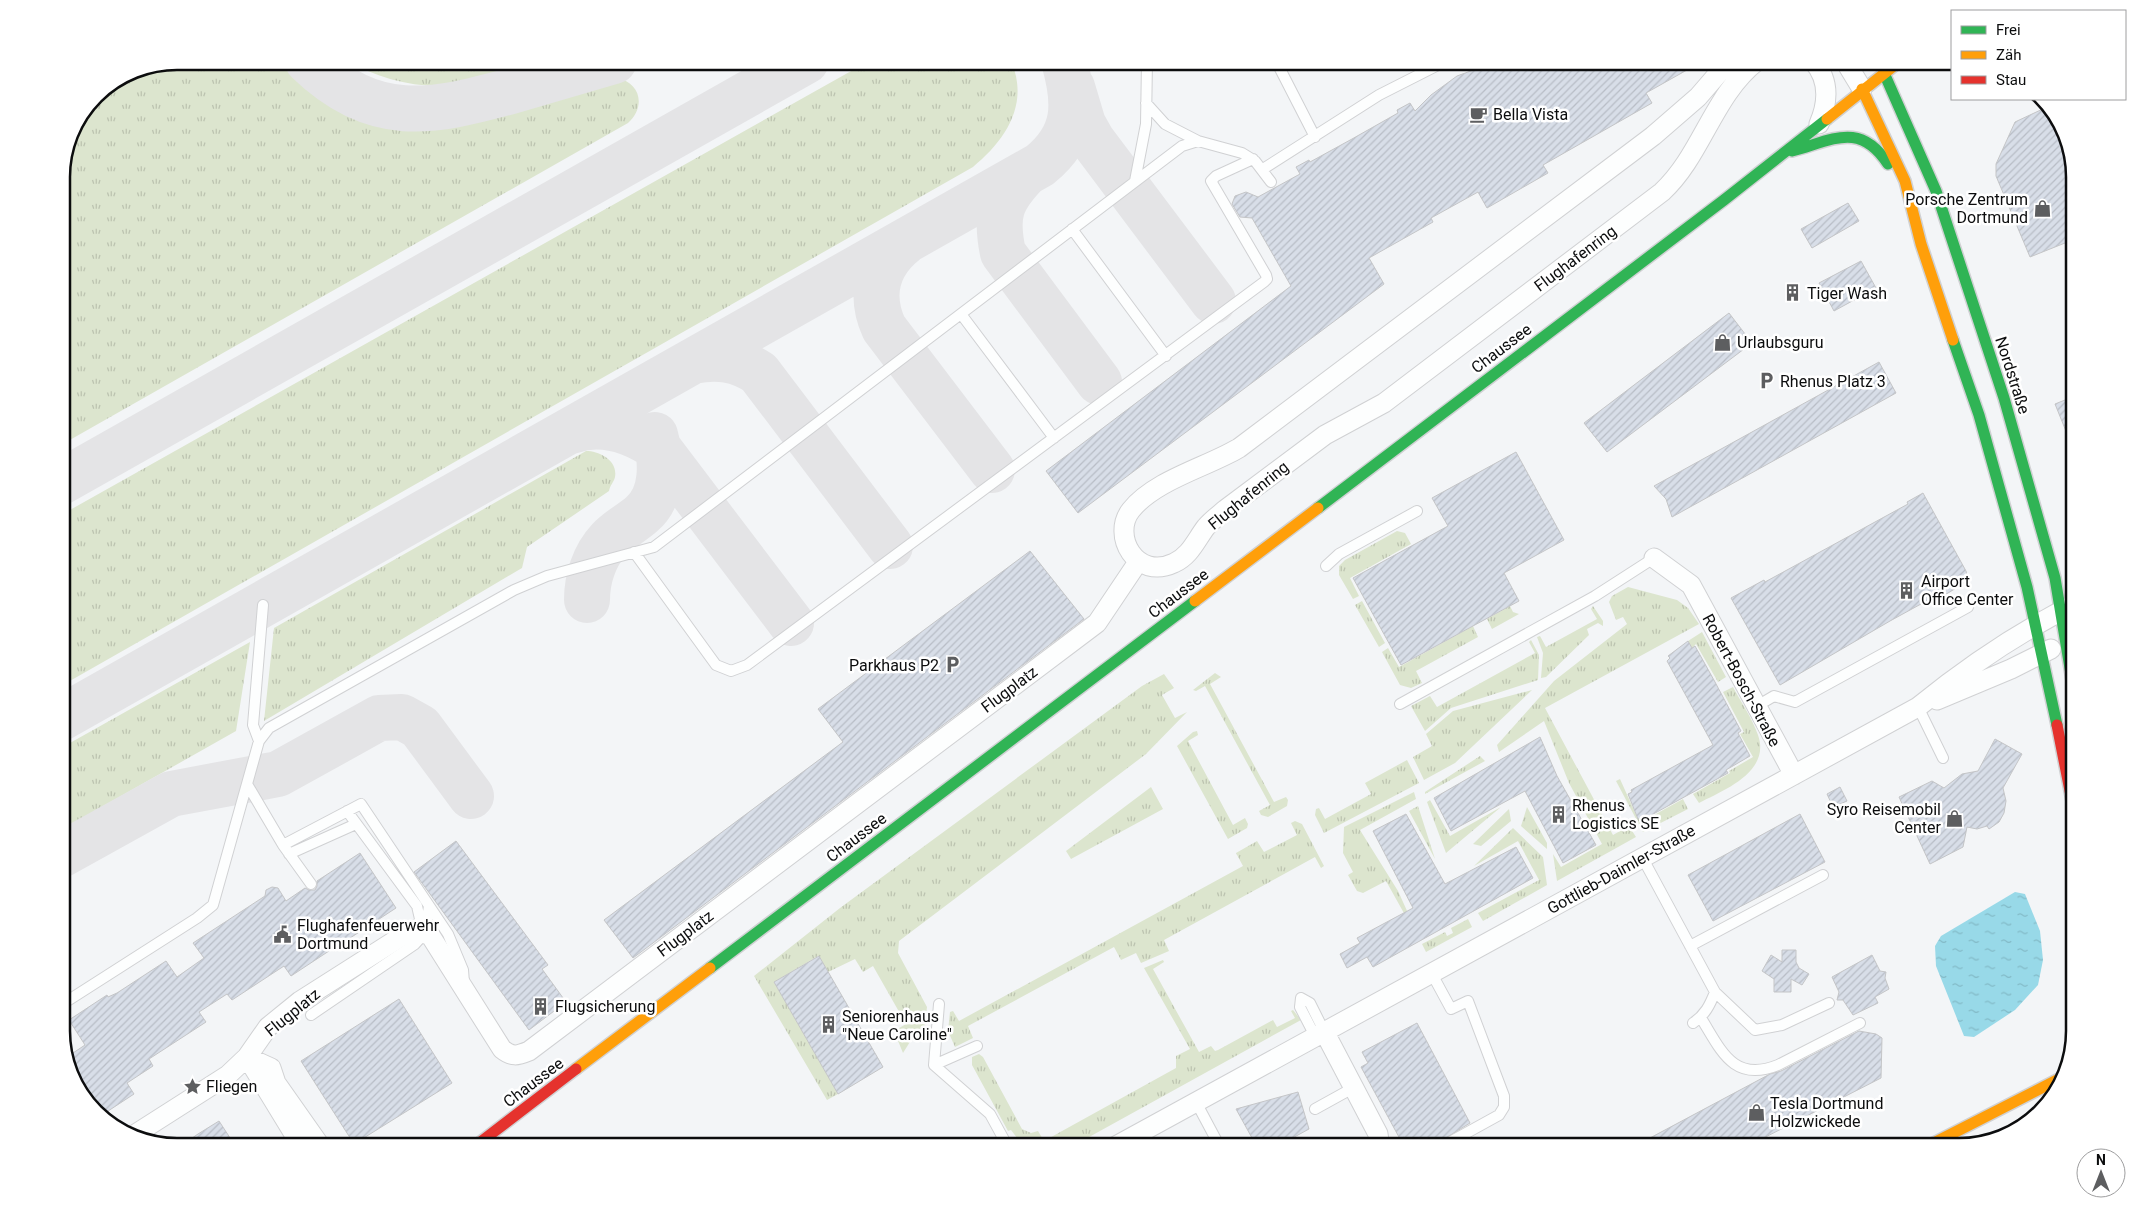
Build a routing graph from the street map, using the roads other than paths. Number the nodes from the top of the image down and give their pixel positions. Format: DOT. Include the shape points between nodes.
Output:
graph roads {
  1 [pos="1147,70"];
  2 [pos="1281,70"];
  3 [pos="1429,70"];
  4 [pos="1721,70"];
  5 [pos="1747,70"];
  6 [pos="1818,70"];
  7 [pos="1850,70"];
  8 [pos="1878,70"];
  9 [pos="1881,70"];
  10 [pos="1862,90"];
  11 [pos="1146,103"];
  12 [pos="1819,124"];
  13 [pos="1315,137"];
  14 [pos="1198,141"];
  15 [pos="1783,153"];
  16 [pos="1253,159"];
  17 [pos="1262,169"];
  18 [pos="1135,181"];
  19 [pos="1271,182"];
  20 [pos="1913,214"];
  21 [pos="1072,229"];
  22 [pos="961,314"];
  23 [pos="1166,356"];
  24 [pos="1054,438"];
  25 [pos="1417,511"];
  26 [pos="634,552"];
  27 [pos="1654,558"];
  28 [pos="1138,562"];
  29 [pos="1326,566"];
  30 [pos="263,605"];
  31 [pos="2066,605"];
  32 [pos="1968,608"];
  33 [pos="2066,608"];
  34 [pos="2035,624"];
  35 [pos="2066,639"];
  36 [pos="2040,655"];
  37 [pos="1400,704"];
  38 [pos="1756,706"];
  39 [pos="1918,707"];
  40 [pos="259,741"];
  41 [pos="1943,758"];
  42 [pos="2066,767"];
  43 [pos="1794,775"];
  44 [pos="247,784"];
  45 [pos="347,811"];
  46 [pos="356,824"];
  47 [pos="282,845"];
  48 [pos="289,854"];
  49 [pos="1642,856"];
  50 [pos="1823,875"];
  51 [pos="311,884"];
  52 [pos="429,906"];
  53 [pos="421,932"];
  54 [pos="1690,946"];
  55 [pos="1432,974"];
  56 [pos="464,988"];
  57 [pos="1715,992"];
  58 [pos="70,1000"];
  59 [pos="1829,1003"];
  60 [pos="939,1004"];
  61 [pos="311,1015"];
  62 [pos="1860,1023"];
  63 [pos="1321,1035"];
  64 [pos="978,1046"];
  65 [pos="247,1057"];
  66 [pos="934,1065"];
  67 [pos="2054,1081"];
  68 [pos="1353,1088"];
  69 [pos="1196,1102"];
  70 [pos="1315,1109"];
  71 [pos="140,1131"];
  72 [pos="296,1138"];
  73 [pos="315,1138"];
  74 [pos="486,1138"];
  75 [pos="1003,1138"];
  76 [pos="1130,1138"];
  77 [pos="1215,1138"];
  78 [pos="1379,1138"];
  79 [pos="1457,1138"];
  80 [pos="1943,1138"];
  1 -- 11 [label="lane"];
  2 -- 13 [label="lane"];
  3 -- 13 [label="lane" via="1380,95"];
  4 -- 28 [label="street" via="1698,97 1653,136 1239,448 1177,478 1139,501 1130,510 1125,524 1129,550"];
  5 -- 28 [label="street, Flughafenring" via="1737,79 1689,161 1662,192 1384,403 1325,435 1226,509 1180,560 1159,568"];
  6 -- 12 [label="street" via="1826,94"];
  7 -- 10 [label="street"];
  8 -- 10 [label="main road, Chaussee"];
  9 -- 31 [label="main road, Nordstraße" via="1936,191 2004,398 2055,578"];
  10 -- 12 [label="main road, Chaussee"];
  10 -- 20 [label="main road" via="1898,164"];
  11 -- 14 [label="lane" via="1165,124"];
  11 -- 18 [label="lane" via="1144,143"];
  12 -- 15 [label="main road, Chaussee"];
  13 -- 17 [label="lane"];
  14 -- 16 [label="lane"];
  14 -- 18 [label="lane" via="1182,146"];
  15 -- 20 [label="main road" via="1844,136 1868,140 1885,158"];
  15 -- 74 [label="main road, Chaussee"];
  16 -- 17 [label="lane"];
  16 -- 23 [label="lane" via="1211,181 1267,280"];
  17 -- 19 [label="lane"];
  18 -- 21 [label="lane"];
  20 -- 34 [label="main road" via="1979,416"];
  21 -- 22 [label="lane"];
  21 -- 23 [label="lane"];
  22 -- 24 [label="lane"];
  22 -- 26 [label="lane" via="654,547"];
  23 -- 24 [label="lane"];
  24 -- 26 [label="lane" via="739,670 723,670 716,665"];
  25 -- 29 [label="lane" via="1339,554"];
  26 -- 40 [label="lane" via="547,576 514,590 270,728"];
  27 -- 37 [label="lane" via="1595,596"];
  27 -- 38 [label="street, Robert-Bosch-Straße" via="1691,585"];
  28 -- 56 [label="street, Flugplatz" via="1097,623 529,1051 518,1056 502,1049"];
  30 -- 40 [label="lane" via="253,724"];
  32 -- 38 [label="lane" via="1795,702 1774,696"];
  33 -- 34 [label="street, Gottlieb-Daimler-Straße"];
  34 -- 36 [label="main road"];
  34 -- 39 [label="street, Gottlieb-Daimler-Straße"];
  35 -- 36 [label="street, Gottlieb-Daimler-Straße"];
  36 -- 39 [label="street, Gottlieb-Daimler-Straße" via="1948,697"];
  36 -- 42 [label="main road"];
  38 -- 43 [label="street, Robert-Bosch-Straße"];
  39 -- 41 [label="lane"];
  39 -- 43 [label="street, Gottlieb-Daimler-Straße"];
  40 -- 44 [label="lane"];
  43 -- 49 [label="street, Gottlieb-Daimler-Straße"];
  44 -- 47 [label="lane"];
  44 -- 58 [label="lane" via="213,905"];
  45 -- 46 [label="lane"];
  45 -- 47 [label="lane"];
  45 -- 52 [label="lane" via="361,804"];
  46 -- 48 [label="lane"];
  46 -- 53 [label="lane" via="417,906"];
  47 -- 48 [label="lane"];
  48 -- 51 [label="lane"];
  49 -- 54 [label="lane"];
  49 -- 55 [label="street, Gottlieb-Daimler-Straße"];
  50 -- 54 [label="lane"];
  52 -- 53 [label="lane"];
  52 -- 56 [label="lane" via="448,934 463,970"];
  53 -- 56 [label="street, Flugplatz" via="430,935"];
  53 -- 61 [label="lane" via="414,944"];
  53 -- 65 [label="street, Flugplatz" via="410,932 300,1002 268,1027"];
  54 -- 57 [label="lane"];
  55 -- 63 [label="street, Gottlieb-Daimler-Straße"];
  55 -- 79 [label="lane" via="1451,1009 1468,1001 1504,1096 1504,1107 1498,1115"];
  57 -- 59 [label="lane" via="1755,1030 1782,1025"];
  57 -- 62 [label="lane" via="1709,1006 1697,1020 1727,1059 1736,1066 1753,1071 1764,1071 1778,1065"];
  60 -- 66 [label="lane"];
  63 -- 68 [label="street"];
  63 -- 69 [label="street, Gottlieb-Daimler-Straße"];
  64 -- 66 [label="lane"];
  65 -- 71 [label="street, Flugplatz" via="228,1075"];
  65 -- 72 [label="street"];
  65 -- 73 [label="street" via="272,1068 276,1083"];
  66 -- 75 [label="lane" via="990,1114"];
  67 -- 80 [label="main road"];
  68 -- 70 [label="lane"];
  68 -- 78 [label="street"];
  69 -- 76 [label="street, Gottlieb-Daimler-Straße"];
  69 -- 77 [label="lane"];
}
